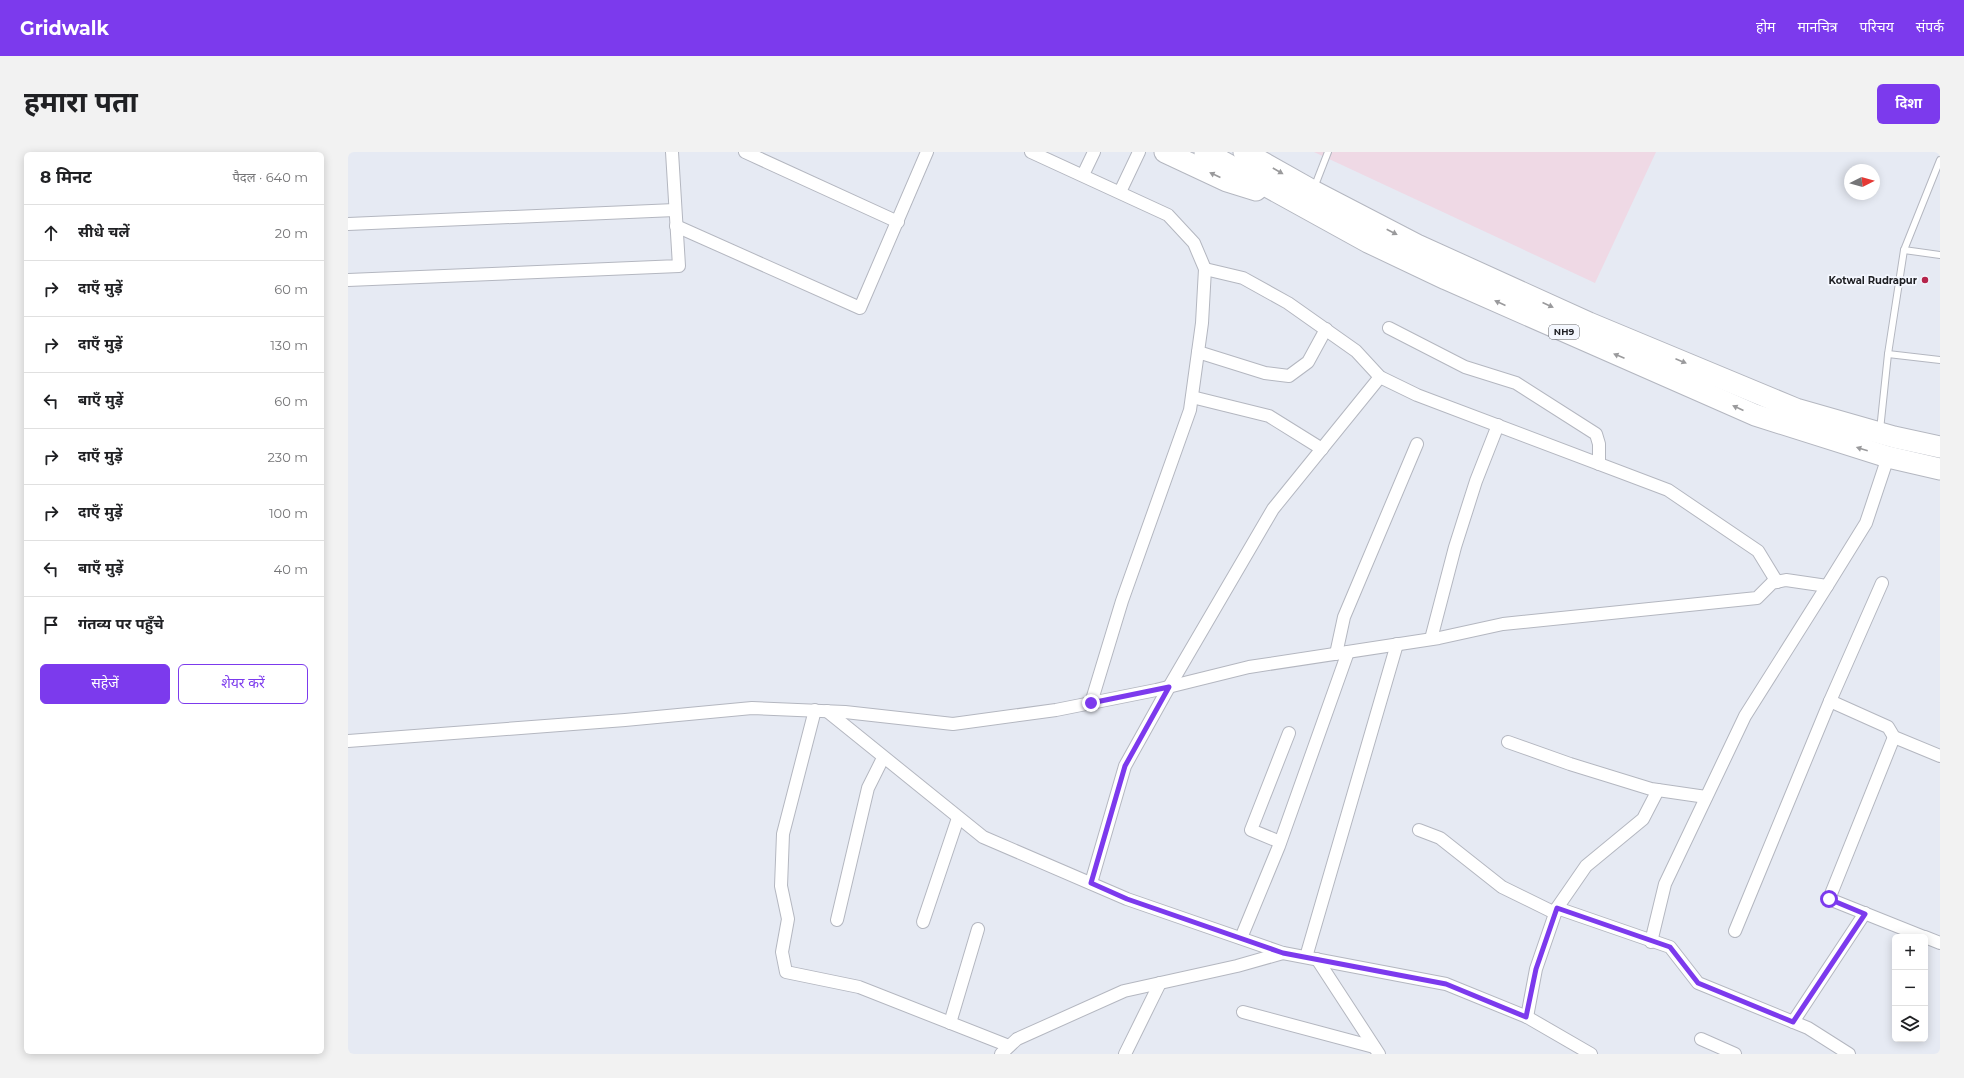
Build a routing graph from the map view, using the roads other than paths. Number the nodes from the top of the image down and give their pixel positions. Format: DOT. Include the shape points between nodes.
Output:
graph roads {
  1 [pos="672,152"];
  2 [pos="745,152"];
  3 [pos="927,152"];
  4 [pos="1031,152"];
  5 [pos="1094,152"];
  6 [pos="1139,152"];
  7 [pos="1165,152"];
  8 [pos="1205,152"];
  9 [pos="1244,152"];
  10 [pos="1328,152"];
  11 [pos="1940,160"];
  12 [pos="1083,175"];
  13 [pos="1120,192"];
  14 [pos="1309,199"];
  15 [pos="675,210"];
  16 [pos="898,222"];
  17 [pos="348,224"];
  18 [pos="676,226"];
  19 [pos="1904,250"];
  20 [pos="1940,255"];
  21 [pos="1205,270"];
  22 [pos="348,280"];
  23 [pos="1389,328"];
  24 [pos="1326,329"];
  25 [pos="1198,352"];
  26 [pos="1888,354"];
  27 [pos="1940,360"];
  28 [pos="1656,361"];
  29 [pos="1380,378"];
  30 [pos="1192,397"];
  31 [pos="1498,425"];
  32 [pos="1887,436"];
  33 [pos="1417,444"];
  34 [pos="1940,447"];
  35 [pos="1322,449"];
  36 [pos="1888,457"];
  37 [pos="1599,464"];
  38 [pos="1940,469"];
  39 [pos="1777,582"];
  40 [pos="1882,583"];
  41 [pos="1827,586"];
  42 [pos="1431,639"];
  43 [pos="1397,644"];
  44 [pos="1342,653"];
  45 [pos="1169,687"];
  46 [pos="1830,701"];
  47 [pos="1091,703"];
  48 [pos="815,710"];
  49 [pos="827,711"];
  50 [pos="1289,733"];
  51 [pos="1894,737"];
  52 [pos="348,740"];
  53 [pos="1508,742"];
  54 [pos="1940,756"];
  55 [pos="884,758"];
  56 [pos="1658,790"];
  57 [pos="1706,796"];
  58 [pos="958,818"];
  59 [pos="1418,830"];
  60 [pos="1280,842"];
  61 [pos="1091,883"];
  62 [pos="1556,910"];
  63 [pos="1865,914"];
  64 [pos="837,920"];
  65 [pos="923,922"];
  66 [pos="978,929"];
  67 [pos="1735,931"];
  68 [pos="1916,934"];
  69 [pos="1242,938"];
  70 [pos="1928,939"];
  71 [pos="1651,942"];
  72 [pos="1940,944"];
  73 [pos="1283,953"];
  74 [pos="1311,958"];
  75 [pos="1160,983"];
  76 [pos="1243,1012"];
  77 [pos="1526,1017"];
  78 [pos="1793,1022"];
  79 [pos="950,1023"];
  80 [pos="1701,1039"];
  81 [pos="1005,1050"];
  82 [pos="1376,1050"];
  83 [pos="1125,1054"];
  84 [pos="1591,1054"];
  85 [pos="1735,1054"];
  86 [pos="1849,1054"];
  1 -- 15 [label="street"];
  2 -- 16 [label="street"];
  3 -- 16 [label="street"];
  4 -- 12 [label="street"];
  5 -- 12 [label="street"];
  6 -- 13 [label="street"];
  14 -- 7 [label="highway, one-way" via="1227,181"];
  8 -- 14 [label="highway, NH9"];
  9 -- 14 [label="highway, NH9, one-way"];
  10 -- 14 [label="lane"];
  11 -- 19 [label="lane"];
  12 -- 13 [label="street"];
  13 -- 21 [label="street" via="1168,215 1194,243"];
  14 -- 28 [label="highway, NH9" via="1417,245 1586,332"];
  15 -- 17 [label="street"];
  15 -- 18 [label="street"];
  16 -- 18 [label="street" via="860,308"];
  18 -- 22 [label="street" via="679,266"];
  19 -- 20 [label="lane"];
  19 -- 26 [label="lane"];
  21 -- 24 [label="street" via="1243,278 1288,303"];
  21 -- 25 [label="street"];
  23 -- 37 [label="street" via="1465,367 1516,383 1596,434"];
  24 -- 25 [label="street" via="1308,362 1289,376 1265,373"];
  24 -- 29 [label="street" via="1356,351"];
  25 -- 30 [label="street"];
  26 -- 27 [label="lane"];
  26 -- 32 [label="lane"];
  28 -- 32 [label="highway, NH9, one-way" via="1796,409"];
  36 -- 28 [label="highway, NH9, one-way" via="1755,415"];
  29 -- 31 [label="street" via="1417,395"];
  29 -- 35 [label="street"];
  30 -- 35 [label="street" via="1269,416"];
  30 -- 47 [label="street" via="1188,417 1122,601"];
  31 -- 37 [label="street"];
  31 -- 42 [label="street" via="1476,481 1455,547"];
  32 -- 34 [label="highway, NH9"];
  32 -- 36 [label="highway"];
  33 -- 44 [label="street" via="1344,617"];
  35 -- 45 [label="street" via="1273,508"];
  36 -- 38 [label="highway, NH9"];
  36 -- 41 [label="street" via="1866,523"];
  37 -- 39 [label="street" via="1668,490 1758,551"];
  39 -- 41 [label="street" via="1786,580"];
  39 -- 42 [label="street" via="1772,583 1757,598 1503,624"];
  40 -- 46 [label="street"];
  41 -- 57 [label="street" via="1745,716"];
  42 -- 43 [label="street"];
  43 -- 44 [label="street"];
  43 -- 74 [label="street"];
  44 -- 45 [label="street" via="1249,667"];
  44 -- 60 [label="street"];
  45 -- 47 [label="street"];
  45 -- 61 [label="street" via="1125,766"];
  46 -- 51 [label="street" via="1888,727"];
  46 -- 67 [label="street"];
  47 -- 49 [label="street" via="953,724"];
  48 -- 49 [label="street"];
  48 -- 52 [label="street" via="752,708"];
  48 -- 79 [label="street" via="783,834 781,886 788,919 782,952 786,972 859,987"];
  49 -- 55 [label="street"];
  50 -- 60 [label="street" via="1251,830"];
  51 -- 54 [label="street"];
  51 -- 63 [label="street" via="1829,899"];
  53 -- 56 [label="street" via="1570,764"];
  55 -- 58 [label="street"];
  55 -- 64 [label="street" via="868,788"];
  56 -- 57 [label="street"];
  56 -- 62 [label="street" via="1643,819 1586,866"];
  57 -- 71 [label="street" via="1665,884"];
  58 -- 61 [label="street" via="983,837"];
  58 -- 65 [label="street"];
  59 -- 62 [label="street" via="1440,838 1502,888"];
  60 -- 69 [label="street"];
  61 -- 69 [label="street" via="1127,899"];
  62 -- 71 [label="street"];
  62 -- 77 [label="street" via="1536,969"];
  63 -- 68 [label="street"];
  63 -- 78 [label="street"];
  66 -- 79 [label="street"];
  69 -- 73 [label="street"];
  70 -- 72 [label="street"];
  71 -- 78 [label="street" via="1670,947 1698,983"];
  73 -- 74 [label="street"];
  73 -- 75 [label="street"];
  74 -- 77 [label="street" via="1446,984"];
  74 -- 82 [label="street"];
  75 -- 81 [label="street" via="1124,991 1017,1040"];
  75 -- 83 [label="street"];
  76 -- 82 [label="street"];
  77 -- 84 [label="street"];
  78 -- 86 [label="street" via="1808,1028"];
  79 -- 81 [label="street"];
  80 -- 85 [label="street"];
}
